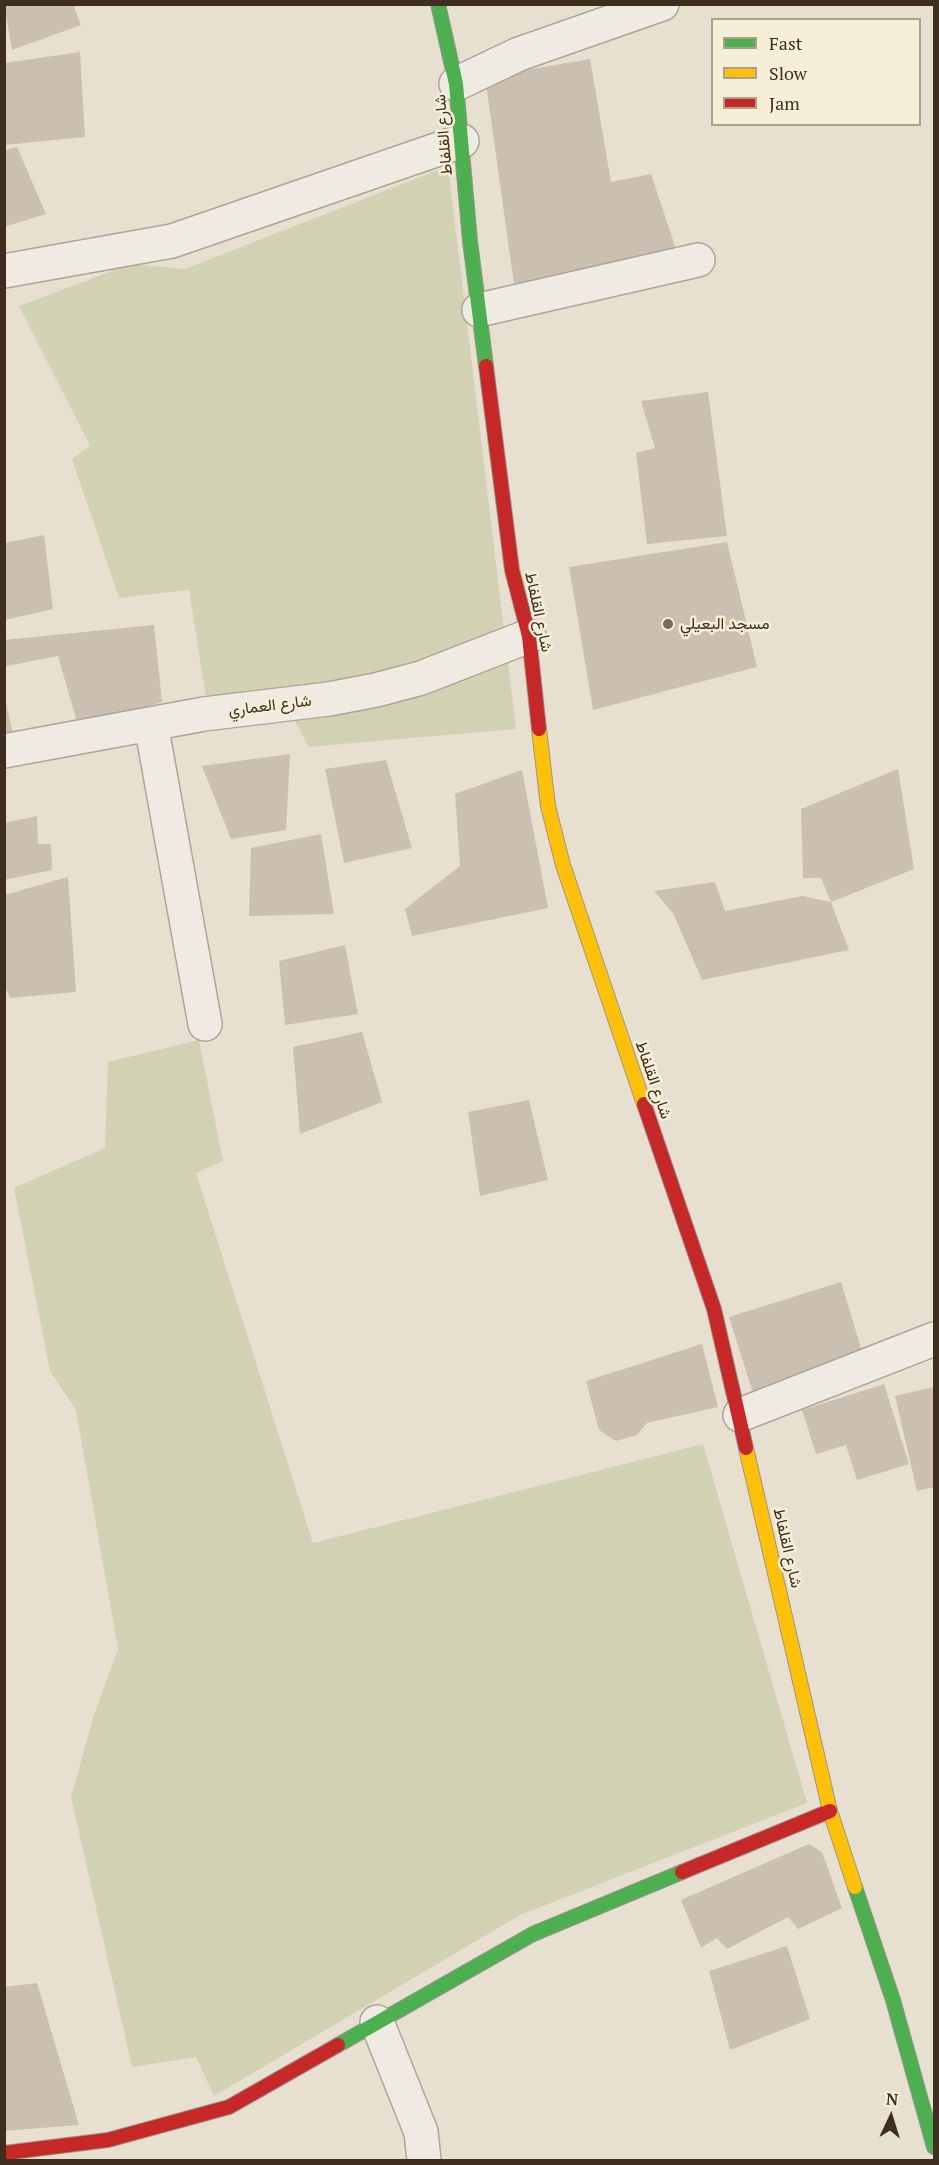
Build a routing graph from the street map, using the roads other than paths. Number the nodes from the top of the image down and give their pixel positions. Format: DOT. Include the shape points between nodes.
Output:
graph roads {
  1 [pos="438,4"];
  2 [pos="662,4"];
  3 [pos="456,84"];
  4 [pos="462,141"];
  5 [pos="698,260"];
  6 [pos="4,271"];
  7 [pos="479,310"];
  8 [pos="529,636"];
  9 [pos="151,724"];
  10 [pos="4,752"];
  11 [pos="205,1024"];
  12 [pos="934,1339"];
  13 [pos="740,1415"];
  14 [pos="830,1811"];
  15 [pos="377,2022"];
  16 [pos="934,2147"];
  17 [pos="4,2153"];
  18 [pos="424,2160"];
  1 -- 3 [label="street, شارع القلفاط"];
  2 -- 3 [label="street" via="519,54"];
  3 -- 4 [label="street, شارع القلفاط"];
  4 -- 6 [label="street" via="172,242"];
  4 -- 7 [label="street, شارع القلفاط"];
  5 -- 7 [label="street"];
  7 -- 8 [label="street, شارع القلفاط" via="512,570"];
  8 -- 9 [label="street, شارع العماري" via="422,678 376,690"];
  8 -- 13 [label="street, شارع القلفاط" via="548,806 563,865 714,1309"];
  9 -- 10 [label="street, شارع العماري"];
  9 -- 11 [label="street"];
  12 -- 13 [label="street"];
  13 -- 14 [label="street, شارع القلفاط"];
  14 -- 15 [label="street" via="533,1934"];
  14 -- 16 [label="street, شارع القلفاط" via="893,2000"];
  15 -- 17 [label="street" via="229,2107 108,2140"];
  15 -- 18 [label="street" via="421,2132"];
}
